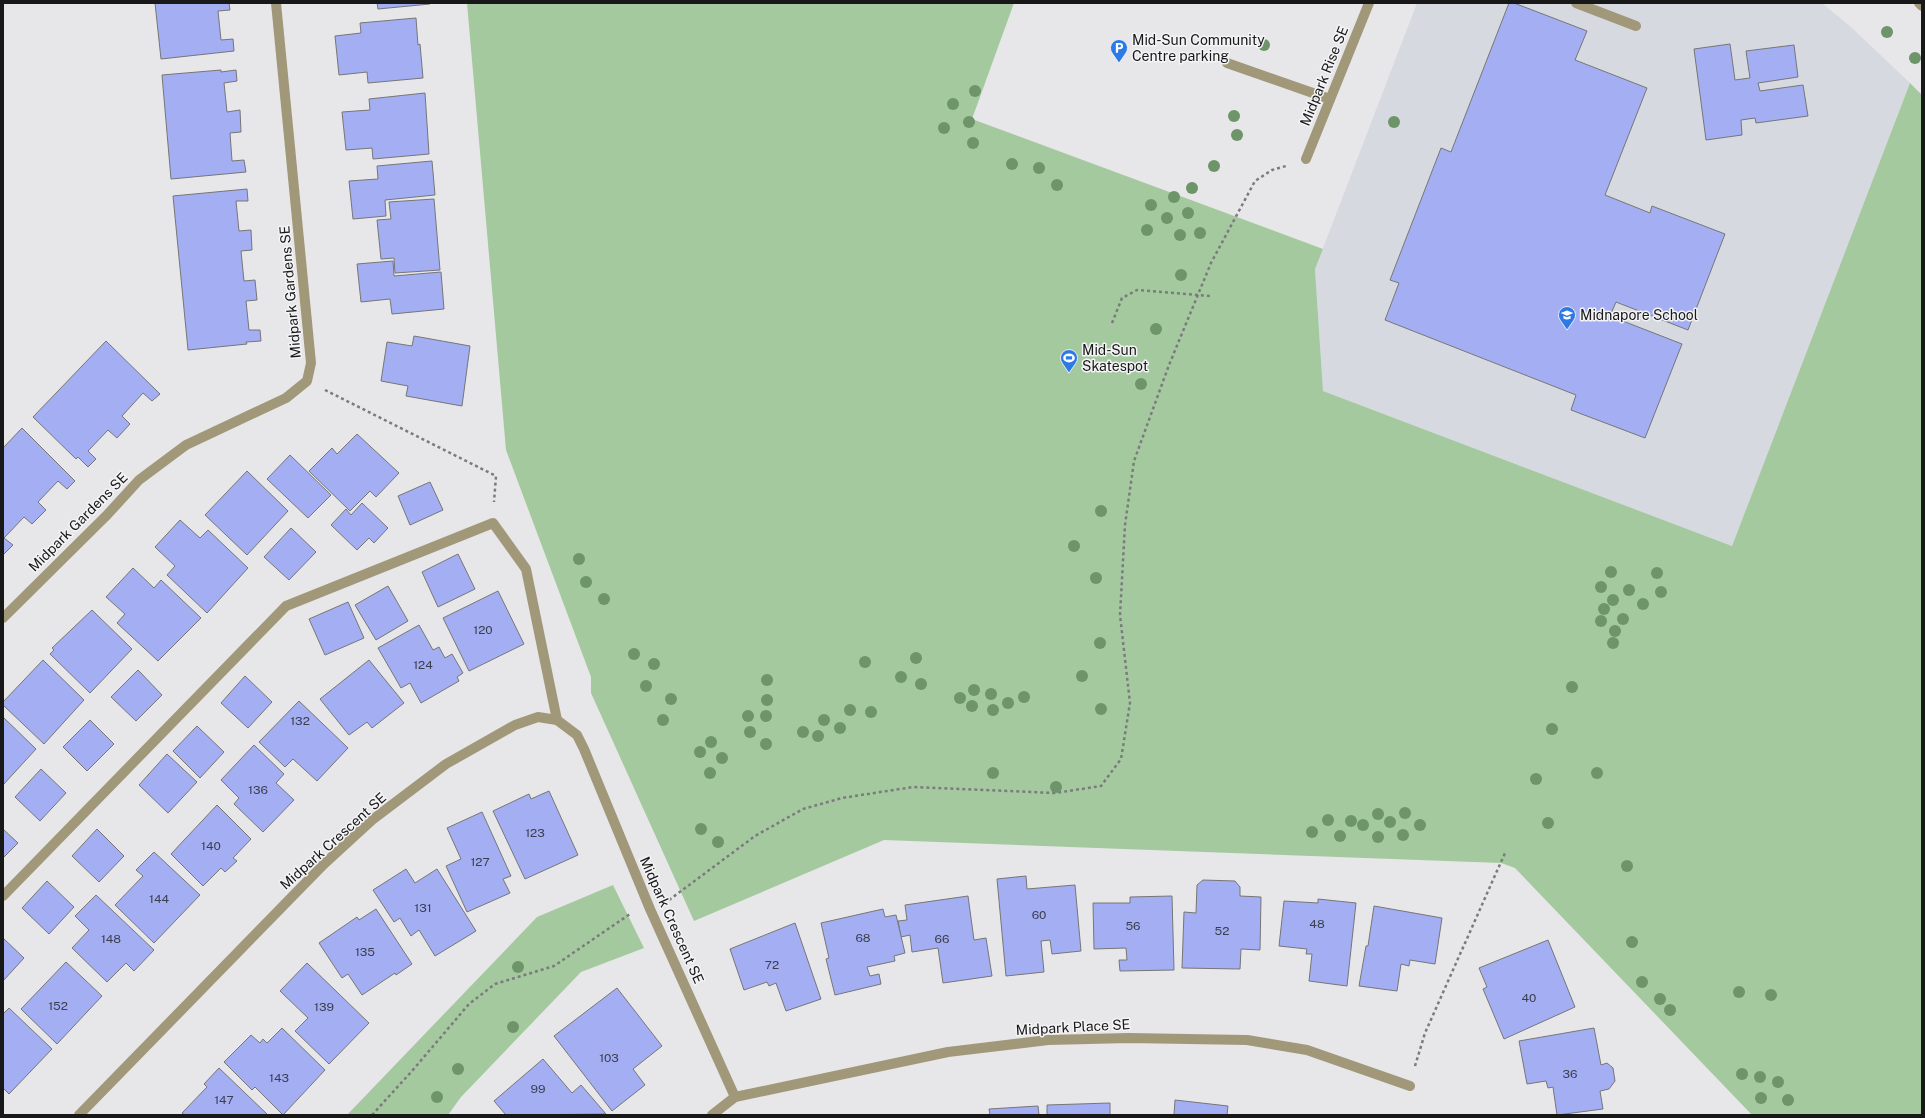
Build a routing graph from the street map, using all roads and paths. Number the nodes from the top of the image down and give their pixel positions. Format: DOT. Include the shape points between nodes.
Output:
graph roads {
  1 [pos="276,3"];
  2 [pos="1369,3"];
  3 [pos="1576,3"];
  4 [pos="1919,3"];
  5 [pos="1922,6"];
  6 [pos="1636,26"];
  7 [pos="1227,63"];
  8 [pos="1330,99"];
  9 [pos="1306,159"];
  10 [pos="1198,295"];
  11 [pos="1211,296"];
  12 [pos="1112,323"];
  13 [pos="307,381"];
  14 [pos="493,523"];
  15 [pos="3,618"];
  16 [pos="557,720"];
  17 [pos="1505,853"];
  18 [pos="3,896"];
  19 [pos="650,909"];
  20 [pos="1410,1086"];
  21 [pos="736,1097"];
  22 [pos="79,1115"];
  23 [pos="372,1115"];
  24 [pos="712,1115"];
  1 -- 13 [label="street, Midpark Gardens SE" via="311,363"];
  2 -- 8 [label="street, Midpark Rise SE"];
  3 -- 6 [label="street"];
  4 -- 5 [label="street"];
  7 -- 8 [label="street"];
  8 -- 9 [label="street, Midpark Rise SE"];
  9 -- 10 [label="path" via="1272,170 1255,180 1211,263"];
  10 -- 11 [label="path"];
  10 -- 12 [label="path" via="1137,290 1122,298"];
  10 -- 19 [label="path" via="1134,461 1125,525 1120,615 1130,703 1121,759 1101,786 1055,793 913,786 842,798 803,809 755,836 674,897"];
  13 -- 14 [label="path" via="496,476"];
  13 -- 15 [label="street, Midpark Gardens SE" via="286,398 186,445 139,480"];
  14 -- 16 [label="street" via="526,569"];
  14 -- 18 [label="street" via="286,606"];
  16 -- 19 [label="street, Midpark Crescent SE" via="579,739"];
  16 -- 22 [label="street, Midpark Crescent SE" via="538,717 515,725 446,764 372,820 324,864"];
  17 -- 20 [label="path" via="1425,1033"];
  19 -- 21 [label="street, Midpark Crescent SE"];
  19 -- 23 [label="path" via="628,914 554,966 495,984 469,1004"];
  20 -- 21 [label="street, Midpark Place SE" via="1307,1050 1247,1040 1129,1038 1048,1040 948,1052"];
  21 -- 24 [label="street"];
}
